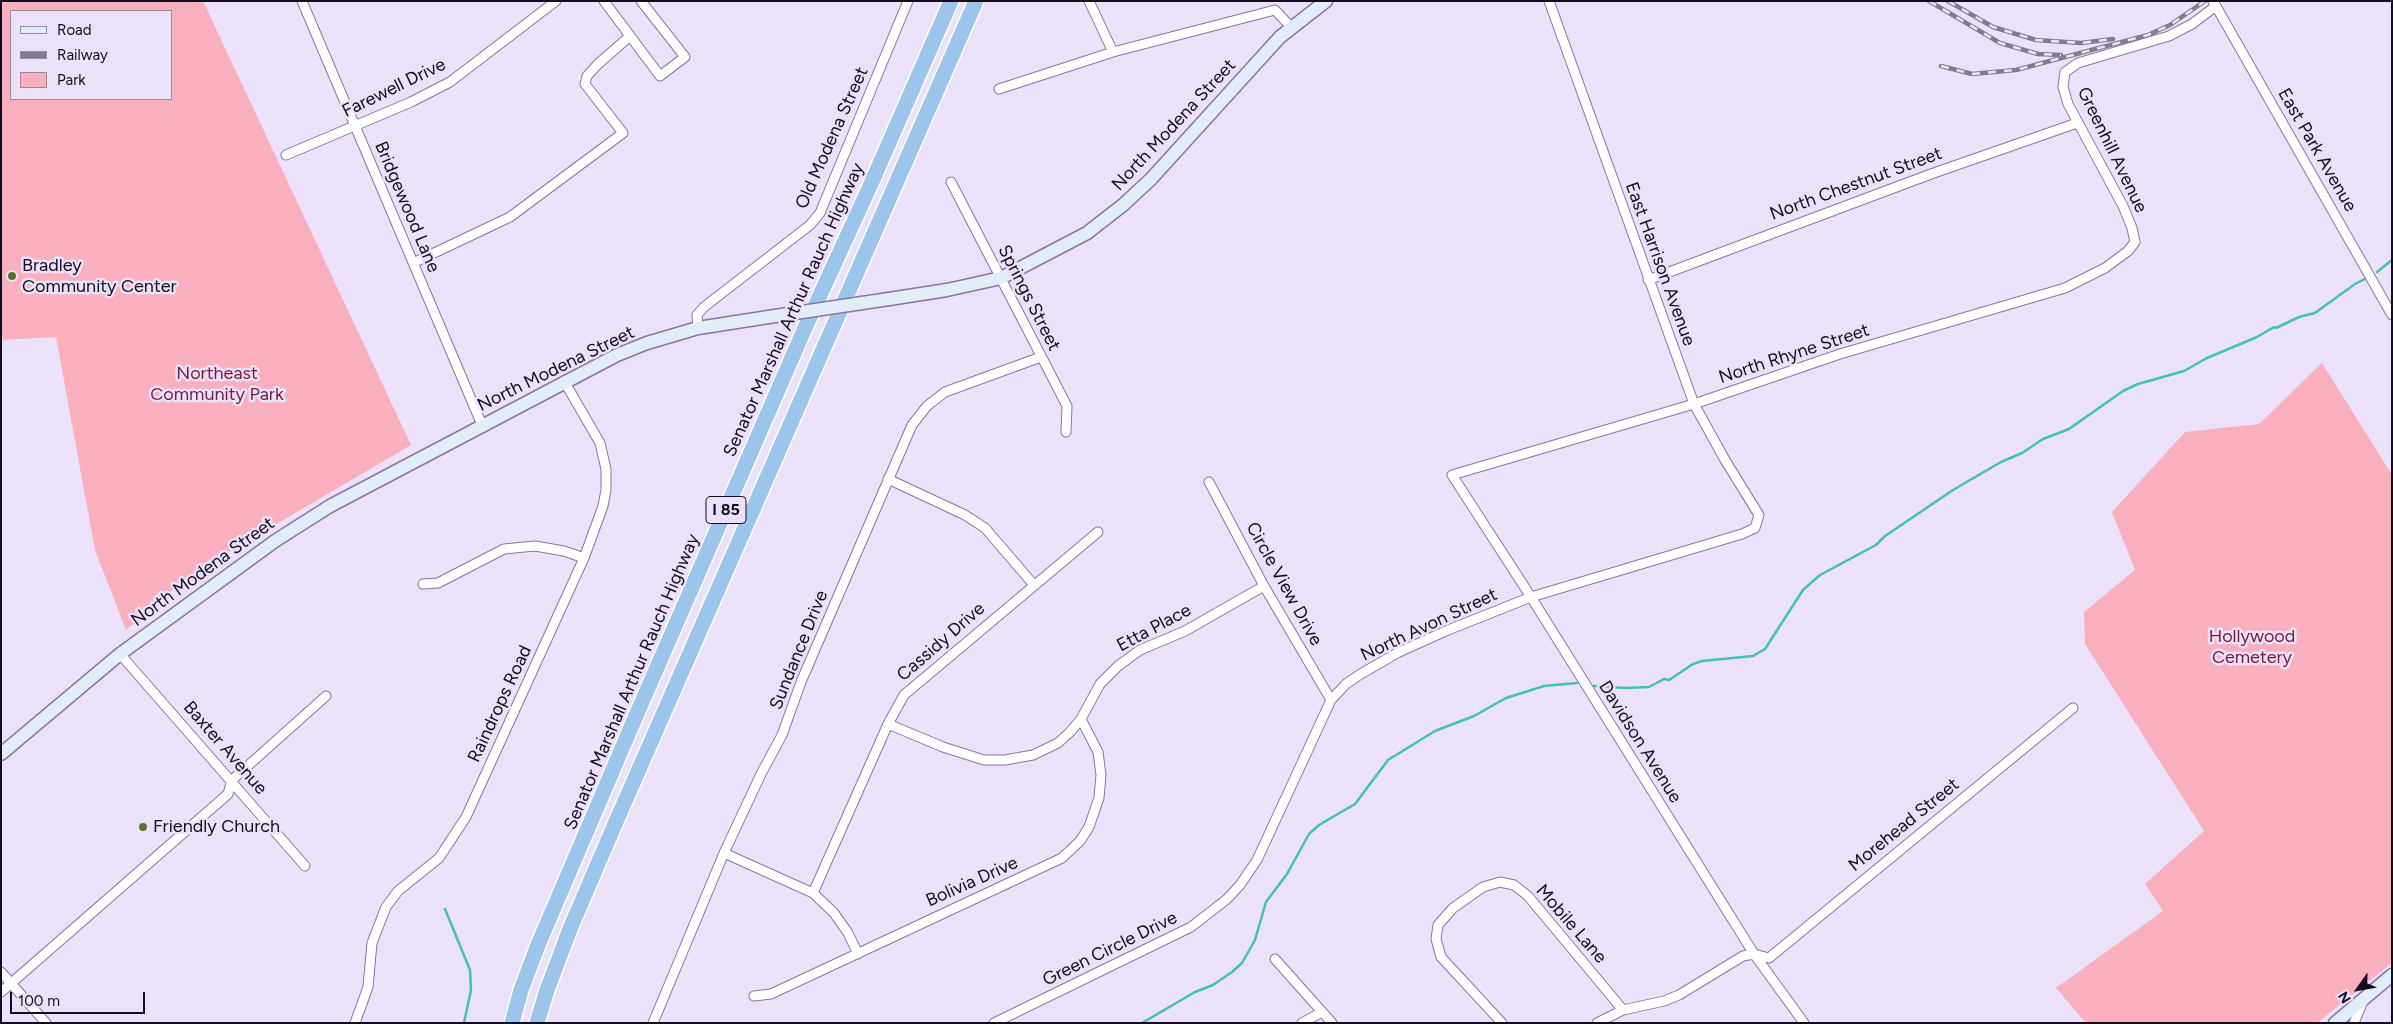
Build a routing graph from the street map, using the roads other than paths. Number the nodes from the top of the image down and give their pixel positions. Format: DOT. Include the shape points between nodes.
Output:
graph roads {
  1 [pos="302,1"];
  2 [pos="556,1"];
  3 [pos="604,1"];
  4 [pos="642,1"];
  5 [pos="908,1"];
  6 [pos="951,1"];
  7 [pos="976,1"];
  8 [pos="1089,1"];
  9 [pos="1548,1"];
  10 [pos="1324,2"];
  11 [pos="2214,3"];
  12 [pos="1291,27"];
  13 [pos="630,36"];
  14 [pos="1113,52"];
  15 [pos="998,89"];
  16 [pos="2077,123"];
  17 [pos="355,126"];
  18 [pos="286,155"];
  19 [pos="951,182"];
  20 [pos="2136,242"];
  21 [pos="413,263"];
  22 [pos="1001,278"];
  23 [pos="1648,280"];
  24 [pos="2392,315"];
  25 [pos="698,328"];
  26 [pos="1041,357"];
  27 [pos="564,381"];
  28 [pos="1694,404"];
  29 [pos="482,425"];
  30 [pos="1066,432"];
  31 [pos="1452,475"];
  32 [pos="888,479"];
  33 [pos="1209,482"];
  34 [pos="1755,528"];
  35 [pos="1098,532"];
  36 [pos="584,558"];
  37 [pos="424,584"];
  38 [pos="1034,585"];
  39 [pos="1264,586"];
  40 [pos="1531,597"];
  41 [pos="120,654"];
  42 [pos="326,696"];
  43 [pos="1331,700"];
  44 [pos="2072,708"];
  45 [pos="1081,719"];
  46 [pos="888,724"];
  47 [pos="1,754"];
  48 [pos="232,780"];
  49 [pos="724,853"];
  50 [pos="305,866"];
  51 [pos="813,893"];
  52 [pos="1233,893"];
  53 [pos="858,954"];
  54 [pos="1754,954"];
  55 [pos="1275,959"];
  56 [pos="1,972"];
  57 [pos="2392,975"];
  58 [pos="11,983"];
  59 [pos="1,992"];
  60 [pos="754,996"];
  61 [pos="2365,996"];
  62 [pos="1623,1010"];
  63 [pos="1322,1012"];
  64 [pos="46,1023"];
  65 [pos="355,1023"];
  66 [pos="512,1023"];
  67 [pos="537,1023"];
  68 [pos="653,1023"];
  69 [pos="994,1023"];
  70 [pos="1302,1023"];
  71 [pos="1332,1023"];
  72 [pos="1502,1023"];
  73 [pos="1597,1023"];
  74 [pos="1804,1023"];
  75 [pos="2335,1023"];
  76 [pos="2354,1023"];
  1 -- 17 [label="street, Bridgewood Lane"];
  2 -- 17 [label="street, Farewell Drive" via="450,82"];
  3 -- 13 [label="street"];
  4 -- 13 [label="street" via="685,57 660,76"];
  5 -- 25 [label="street, Old Modena Street" via="820,213 810,225 704,306 697,315"];
  6 -- 66 [label="highway, Senator Marshall Arthur Rauch Highway / I 85" via="635,718 538,945"];
  7 -- 67 [label="highway, I 85" via="615,824 570,929"];
  8 -- 14 [label="street"];
  9 -- 23 [label="street, East Harrison Avenue"];
  10 -- 12 [label="street, North Modena Street"];
  11 -- 16 [label="street, Greenhill Avenue" via="2192,24 2169,36 2078,63 2065,72 2064,87"];
  11 -- 24 [label="street, East Park Avenue"];
  12 -- 14 [label="street" via="1275,10"];
  12 -- 22 [label="street, North Modena Street" via="1259,58 1151,179 1123,205 1087,233"];
  13 -- 21 [label="street" via="598,64 585,84 623,133 510,217"];
  14 -- 15 [label="street"];
  16 -- 20 [label="street, Greenhill Avenue" via="2123,206"];
  16 -- 23 [label="street, North Chestnut Street"];
  17 -- 18 [label="street, Farewell Drive"];
  17 -- 21 [label="street, Bridgewood Lane"];
  19 -- 22 [label="street, Springs Street"];
  20 -- 28 [label="street, North Rhyne Street" via="2105,268 2065,288 1840,354"];
  21 -- 29 [label="street, Bridgewood Lane"];
  22 -- 25 [label="street, North Modena Street, bridge" via="948,290"];
  22 -- 26 [label="street, Springs Street"];
  23 -- 28 [label="street, East Harrison Avenue"];
  25 -- 27 [label="street, North Modena Street" via="647,343"];
  26 -- 30 [label="street, Springs Street" via="1067,406"];
  26 -- 32 [label="street, Sundance Drive" via="945,392 927,406 912,425"];
  27 -- 29 [label="street, North Modena Street"];
  27 -- 36 [label="street, Raindrops Road" via="594,430 606,469 603,506"];
  28 -- 31 [label="street, North Rhyne Street"];
  28 -- 34 [label="street, East Harrison Avenue" via="1759,515"];
  29 -- 41 [label="street, North Modena Street" via="371,483 283,536"];
  31 -- 40 [label="street, Davidson Avenue"];
  32 -- 38 [label="street" via="966,515 984,528"];
  32 -- 49 [label="street, Sundance Drive" via="801,682 782,735"];
  33 -- 39 [label="street, Circle View Drive"];
  34 -- 40 [label="street, North Avon Street"];
  35 -- 38 [label="street, Cassidy Drive"];
  36 -- 37 [label="street" via="535,546 504,549 438,583"];
  36 -- 65 [label="street, Raindrops Road" via="466,817 439,858 398,891 386,907 372,943 368,988"];
  38 -- 46 [label="street, Cassidy Drive" via="904,695"];
  39 -- 43 [label="street, Circle View Drive"];
  39 -- 45 [label="street, Etta Place" via="1185,631 1140,650 1100,684"];
  40 -- 43 [label="street, North Avon Street" via="1389,658 1346,684"];
  40 -- 54 [label="street, Davidson Avenue"];
  41 -- 47 [label="street, North Modena Street"];
  41 -- 48 [label="street, Baxter Avenue"];
  42 -- 48 [label="street"];
  43 -- 52 [label="street, North Avon Street" via="1257,860"];
  44 -- 54 [label="street, Morehead Street" via="1769,958"];
  45 -- 46 [label="street, Etta Place" via="1058,743 1033,755 1005,760 984,760"];
  45 -- 53 [label="street, Bolivia Drive" via="1098,752 1101,775 1095,813 1080,841 1062,858 1042,869"];
  46 -- 51 [label="street, Cassidy Drive"];
  48 -- 50 [label="street, Baxter Avenue"];
  48 -- 58 [label="street" via="228,794"];
  49 -- 51 [label="street"];
  49 -- 68 [label="street, Sundance Drive"];
  51 -- 53 [label="street" via="834,913"];
  52 -- 69 [label="street, Green Circle Drive" via="1191,927"];
  53 -- 60 [label="street, Bolivia Drive" via="771,994"];
  54 -- 62 [label="street" via="1742,956 1679,995"];
  54 -- 74 [label="street, Davidson Avenue"];
  55 -- 63 [label="street"];
  56 -- 58 [label="street"];
  57 -- 61 [label="street"];
  58 -- 59 [label="street"];
  58 -- 64 [label="street"];
  61 -- 75 [label="street"];
  61 -- 76 [label="street"];
  62 -- 72 [label="street, Mobile Lane" via="1528,896 1514,885 1500,882 1483,887 1453,908 1438,925 1436,939 1441,956"];
  62 -- 73 [label="street"];
  63 -- 70 [label="street"];
  63 -- 71 [label="street"];
}
